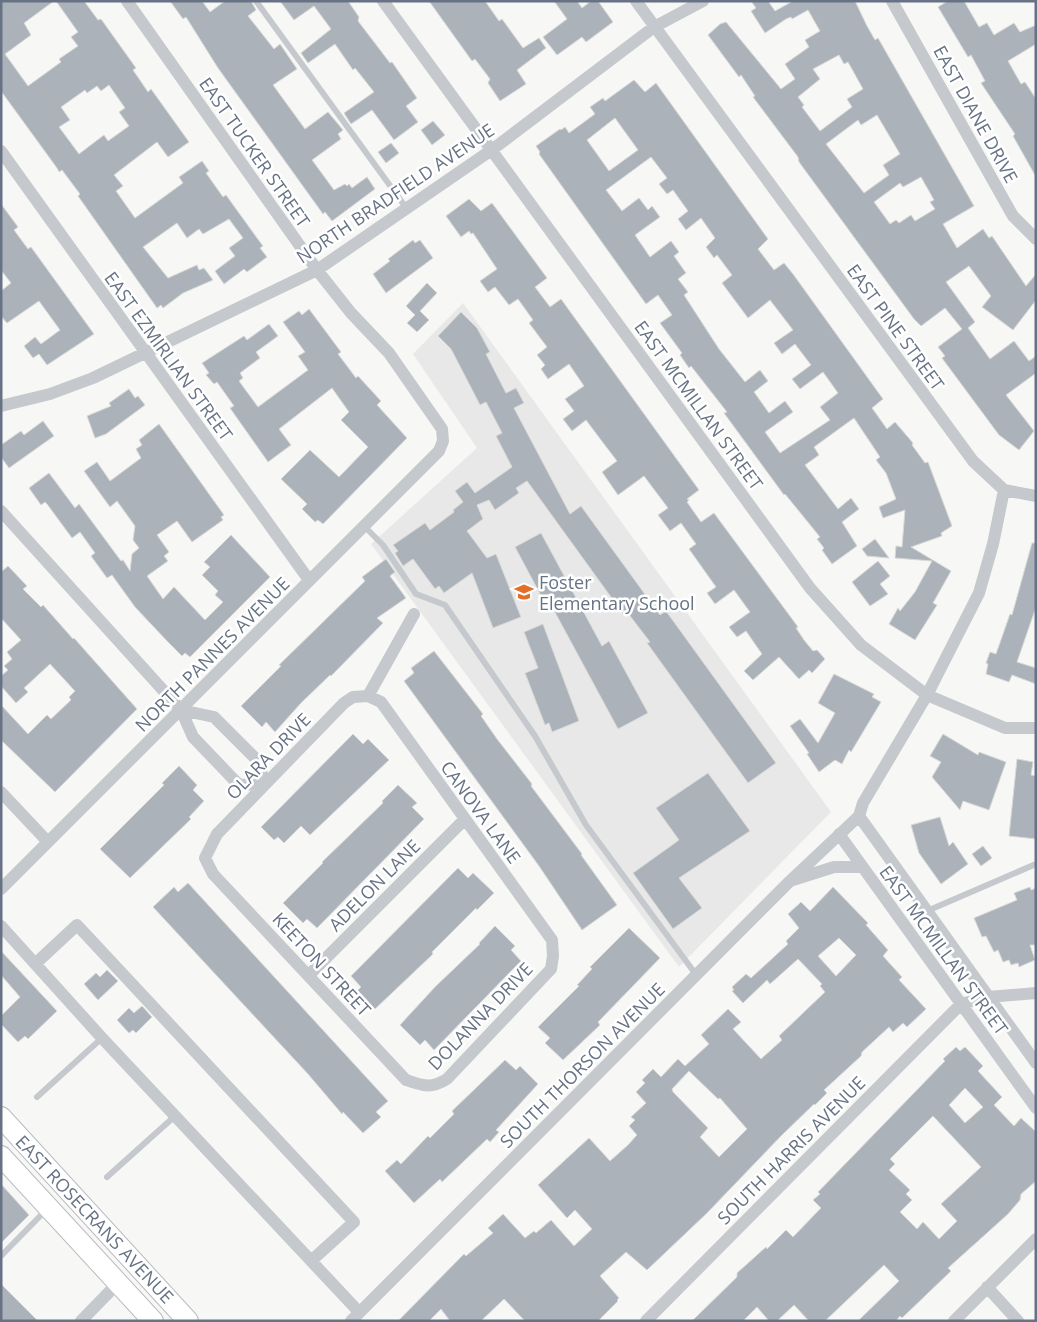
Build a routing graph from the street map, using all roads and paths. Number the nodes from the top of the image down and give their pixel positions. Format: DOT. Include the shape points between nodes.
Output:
graph roads {
  1 [pos="127,1"];
  2 [pos="256,1"];
  3 [pos="383,1"];
  4 [pos="636,1"];
  5 [pos="703,1"];
  6 [pos="892,1"];
  7 [pos="654,27"];
  8 [pos="493,149"];
  9 [pos="1,152"];
  10 [pos="406,209"];
  11 [pos="1036,239"];
  12 [pos="318,270"];
  13 [pos="146,353"];
  14 [pos="1,406"];
  15 [pos="443,441"];
  16 [pos="1004,490"];
  17 [pos="1036,496"];
  18 [pos="1,511"];
  19 [pos="364,526"];
  20 [pos="309,580"];
  21 [pos="414,614"];
  22 [pos="928,695"];
  23 [pos="368,696"];
  24 [pos="181,710"];
  25 [pos="1036,728"];
  26 [pos="265,784"];
  27 [pos="1,792"];
  28 [pos="859,816"];
  29 [pos="465,819"];
  30 [pos="839,834"];
  31 [pos="48,842"];
  32 [pos="205,858"];
  33 [pos="1036,864"];
  34 [pos="862,867"];
  35 [pos="790,881"];
  36 [pos="1,889"];
  37 [pos="927,911"];
  38 [pos="1,926"];
  39 [pos="553,956"];
  40 [pos="35,964"];
  41 [pos="309,975"];
  42 [pos="697,976"];
  43 [pos="1036,993"];
  44 [pos="988,997"];
  45 [pos="961,1004"];
  46 [pos="102,1038"];
  47 [pos="1036,1063"];
  48 [pos="421,1085"];
  49 [pos="37,1097"];
  50 [pos="1036,1108"];
  51 [pos="175,1116"];
  52 [pos="1,1117"];
  53 [pos="1,1156"];
  54 [pos="107,1177"];
  55 [pos="49,1208"];
  56 [pos="1036,1239"];
  57 [pos="1,1256"];
  58 [pos="311,1261"];
  59 [pos="118,1283"];
  60 [pos="987,1287"];
  61 [pos="355,1316"];
  62 [pos="81,1321"];
  63 [pos="153,1321"];
  64 [pos="188,1321"];
  65 [pos="646,1321"];
  66 [pos="954,1321"];
  67 [pos="1018,1321"];
  1 -- 12 [label="street, EAST TUCKER STREET"];
  2 -- 10 [label="lane"];
  3 -- 8 [label="street, EAST MCMILLAN STREET"];
  4 -- 7 [label="street, EAST PINE STREET"];
  5 -- 7 [label="street, NORTH BRADFIELD AVENUE"];
  6 -- 11 [label="street, EAST DIANE DRIVE" via="1013,216"];
  7 -- 8 [label="street, NORTH BRADFIELD AVENUE"];
  7 -- 16 [label="street, EAST PINE STREET" via="972,461"];
  8 -- 10 [label="street, NORTH BRADFIELD AVENUE"];
  8 -- 22 [label="street, EAST MCMILLAN STREET" via="810,588 861,645"];
  9 -- 13 [label="street, EAST EZMIRLIAN STREET"];
  10 -- 12 [label="street, NORTH BRADFIELD AVENUE"];
  12 -- 13 [label="street, NORTH BRADFIELD AVENUE"];
  12 -- 15 [label="street, EAST TUCKER STREET" via="351,313 389,353 442,429"];
  13 -- 14 [label="street, NORTH BRADFIELD AVENUE" via="59,391"];
  13 -- 20 [label="street, EAST EZMIRLIAN STREET"];
  15 -- 19 [label="street, NORTH PANNES AVENUE" via="439,451"];
  16 -- 17 [label="street"];
  16 -- 22 [label="street" via="979,593"];
  18 -- 24 [label="street"];
  19 -- 20 [label="street, NORTH PANNES AVENUE"];
  19 -- 42 [label="lane" via="383,545 416,594 445,605 534,736 586,825"];
  20 -- 24 [label="street, NORTH PANNES AVENUE"];
  21 -- 23 [label="street"];
  22 -- 25 [label="street, EAST MCMILLAN STREET" via="1005,728"];
  22 -- 28 [label="street" via="862,803"];
  23 -- 26 [label="street, OLARA DRIVE" via="352,696 344,702"];
  23 -- 29 [label="street, CANOVA LANE" via="381,702"];
  24 -- 26 [label="street" via="214,717 258,761"];
  24 -- 26 [label="street" via="193,737 239,785"];
  24 -- 31 [label="street, NORTH PANNES AVENUE"];
  26 -- 32 [label="street, OLARA DRIVE" via="217,834"];
  27 -- 31 [label="street"];
  28 -- 30 [label="street"];
  28 -- 37 [label="street, EAST MCMILLAN STREET"];
  29 -- 39 [label="street, CANOVA LANE" via="552,940"];
  29 -- 41 [label="street, ADELON LANE"];
  30 -- 34 [label="street, EAST MCMILLAN STREET"];
  30 -- 35 [label="street, SOUTH THORSON AVENUE"];
  31 -- 36 [label="street, NORTH PANNES AVENUE"];
  32 -- 41 [label="street, KEETON STREET" via="213,874"];
  33 -- 37 [label="lane"];
  34 -- 35 [label="street" via="834,867"];
  34 -- 45 [label="street, EAST MCMILLAN STREET"];
  35 -- 42 [label="street, SOUTH THORSON AVENUE"];
  37 -- 44 [label="street, EAST MCMILLAN STREET"];
  38 -- 40 [label="street"];
  39 -- 48 [label="street, DOLANNA DRIVE" via="551,968 447,1080 436,1086"];
  40 -- 46 [label="street"];
  40 -- 58 [label="street" via="77,925 354,1222"];
  41 -- 48 [label="street, KEETON STREET" via="406,1080"];
  42 -- 61 [label="street, SOUTH THORSON AVENUE"];
  43 -- 44 [label="street"];
  44 -- 45 [label="street"];
  44 -- 47 [label="street, EAST MCMILLAN STREET"];
  45 -- 50 [label="street, EAST MCMILLAN STREET"];
  45 -- 65 [label="street, SOUTH HARRIS AVENUE"];
  46 -- 49 [label="lane"];
  46 -- 51 [label="street"];
  51 -- 54 [label="lane"];
  51 -- 58 [label="street"];
  52 -- 64 [label="main road, EAST ROSECRANS AVENUE"];
  53 -- 55 [label="main road, EAST ROSECRANS AVENUE"];
  55 -- 57 [label="lane"];
  55 -- 59 [label="main road, EAST ROSECRANS AVENUE"];
  56 -- 60 [label="street"];
  58 -- 61 [label="street"];
  59 -- 62 [label="street"];
  59 -- 63 [label="main road, EAST ROSECRANS AVENUE"];
  60 -- 66 [label="street"];
  60 -- 67 [label="street"];
}
